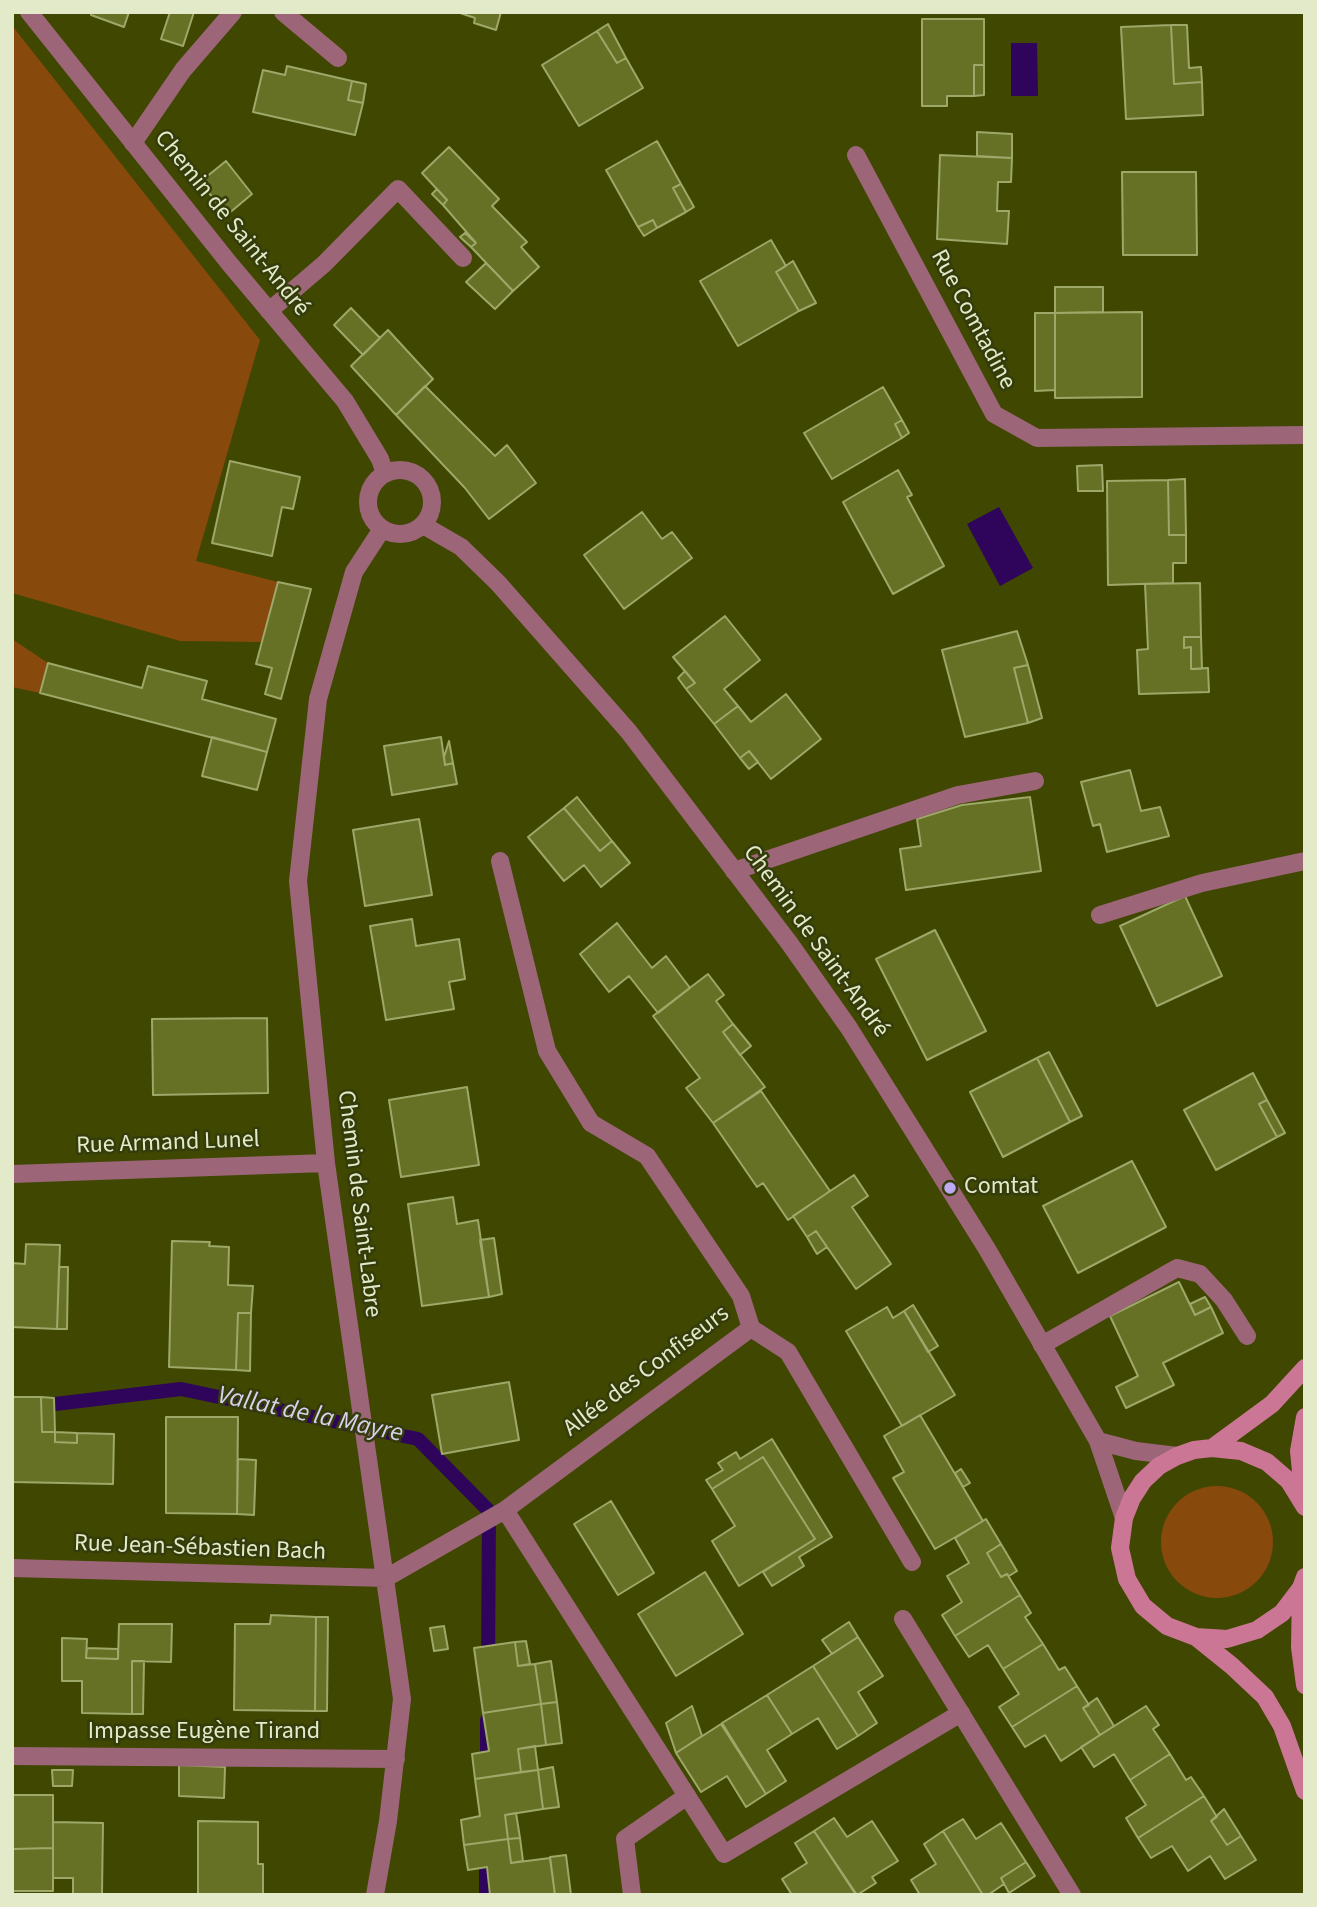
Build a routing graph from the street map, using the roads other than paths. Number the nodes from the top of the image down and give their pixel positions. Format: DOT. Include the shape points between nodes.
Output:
graph roads {
  1 [pos="29,12"];
  2 [pos="233,12"];
  3 [pos="283,12"];
  4 [pos="338,58"];
  5 [pos="134,143"];
  6 [pos="856,155"];
  7 [pos="463,258"];
  8 [pos="269,311"];
  9 [pos="1305,435"];
  10 [pos="385,474"];
  11 [pos="423,525"];
  12 [pos="382,529"];
  13 [pos="1035,781"];
  14 [pos="499,861"];
  15 [pos="1305,861"];
  16 [pos="734,871"];
  17 [pos="1100,915"];
  18 [pos="326,1163"];
  19 [pos="12,1174"];
  20 [pos="751,1328"];
  21 [pos="1247,1336"];
  22 [pos="1042,1345"];
  23 [pos="1305,1368"];
  24 [pos="1305,1417"];
  25 [pos="1098,1441"];
  26 [pos="1212,1448"];
  27 [pos="1177,1456"];
  28 [pos="1304,1506"];
  29 [pos="505,1510"];
  30 [pos="1124,1518"];
  31 [pos="912,1562"];
  32 [pos="12,1568"];
  33 [pos="387,1578"];
  34 [pos="1303,1583"];
  35 [pos="903,1619"];
  36 [pos="1196,1637"];
  37 [pos="1305,1685"];
  38 [pos="961,1713"];
  39 [pos="12,1756"];
  40 [pos="396,1759"];
  41 [pos="1305,1791"];
  42 [pos="687,1796"];
  43 [pos="374,1895"];
  44 [pos="632,1895"];
  45 [pos="1072,1895"];
  1 -- 5 [label="street, Chemin de Saint-André"];
  2 -- 5 [label="street" via="183,69"];
  3 -- 4 [label="street"];
  5 -- 8 [label="street, Chemin de Saint-André"];
  6 -- 9 [label="street, Rue Comtadine" via="994,414 1037,438"];
  7 -- 8 [label="street" via="398,189 324,264"];
  8 -- 10 [label="street, Chemin de Saint-André" via="345,401"];
  10 -- 11 [label="street" via="407,471 426,483 432,504"];
  10 -- 12 [label="street" via="370,489 368,500 374,521"];
  11 -- 12 [label="street" via="404,534"];
  11 -- 16 [label="street, Chemin de Saint-André" via="461,547 498,583 629,732"];
  12 -- 18 [label="street, Chemin de Saint-Labre" via="355,572 318,699 298,881"];
  13 -- 16 [label="street" via="957,795"];
  14 -- 20 [label="street, Allée des Confiseurs" via="547,1051 591,1123 647,1156 741,1296"];
  15 -- 17 [label="street" via="1202,883"];
  16 -- 22 [label="street, Chemin de Saint-André" via="849,1028"];
  18 -- 19 [label="street, Rue Armand Lunel"];
  18 -- 33 [label="street, Chemin de Saint-Labre"];
  20 -- 29 [label="street, Allée des Confiseurs"];
  20 -- 31 [label="street" via="788,1352"];
  21 -- 22 [label="street" via="1200,1274 1178,1268"];
  22 -- 25 [label="street, Chemin de Saint-André"];
  23 -- 26 [label="main road" via="1272,1404"];
  24 -- 28 [label="main road" via="1299,1451"];
  25 -- 27 [label="street"];
  25 -- 30 [label="street, Chemin de Saint-André"];
  26 -- 27 [label="main road"];
  26 -- 28 [label="main road" via="1241,1451 1267,1462 1289,1480"];
  27 -- 30 [label="main road" via="1143,1481"];
  29 -- 33 [label="street, Allée des Confiseurs"];
  29 -- 42 [label="street"];
  30 -- 36 [label="main road" via="1120,1548 1127,1579 1143,1606 1167,1626"];
  32 -- 33 [label="street, Rue Jean-Sébastien Bach"];
  33 -- 40 [label="street, Chemin de Saint-Labre" via="402,1699"];
  34 -- 36 [label="main road" via="1282,1613 1256,1630 1227,1639"];
  34 -- 37 [label="main road" via="1300,1647"];
  35 -- 38 [label="street"];
  36 -- 41 [label="main road" via="1265,1697 1282,1726"];
  38 -- 42 [label="street" via="724,1854"];
  38 -- 45 [label="street"];
  39 -- 40 [label="street, Impasse Eugène Tirand"];
  40 -- 43 [label="street, Chemin de Saint-Labre"];
  42 -- 44 [label="street" via="625,1839"];
}
